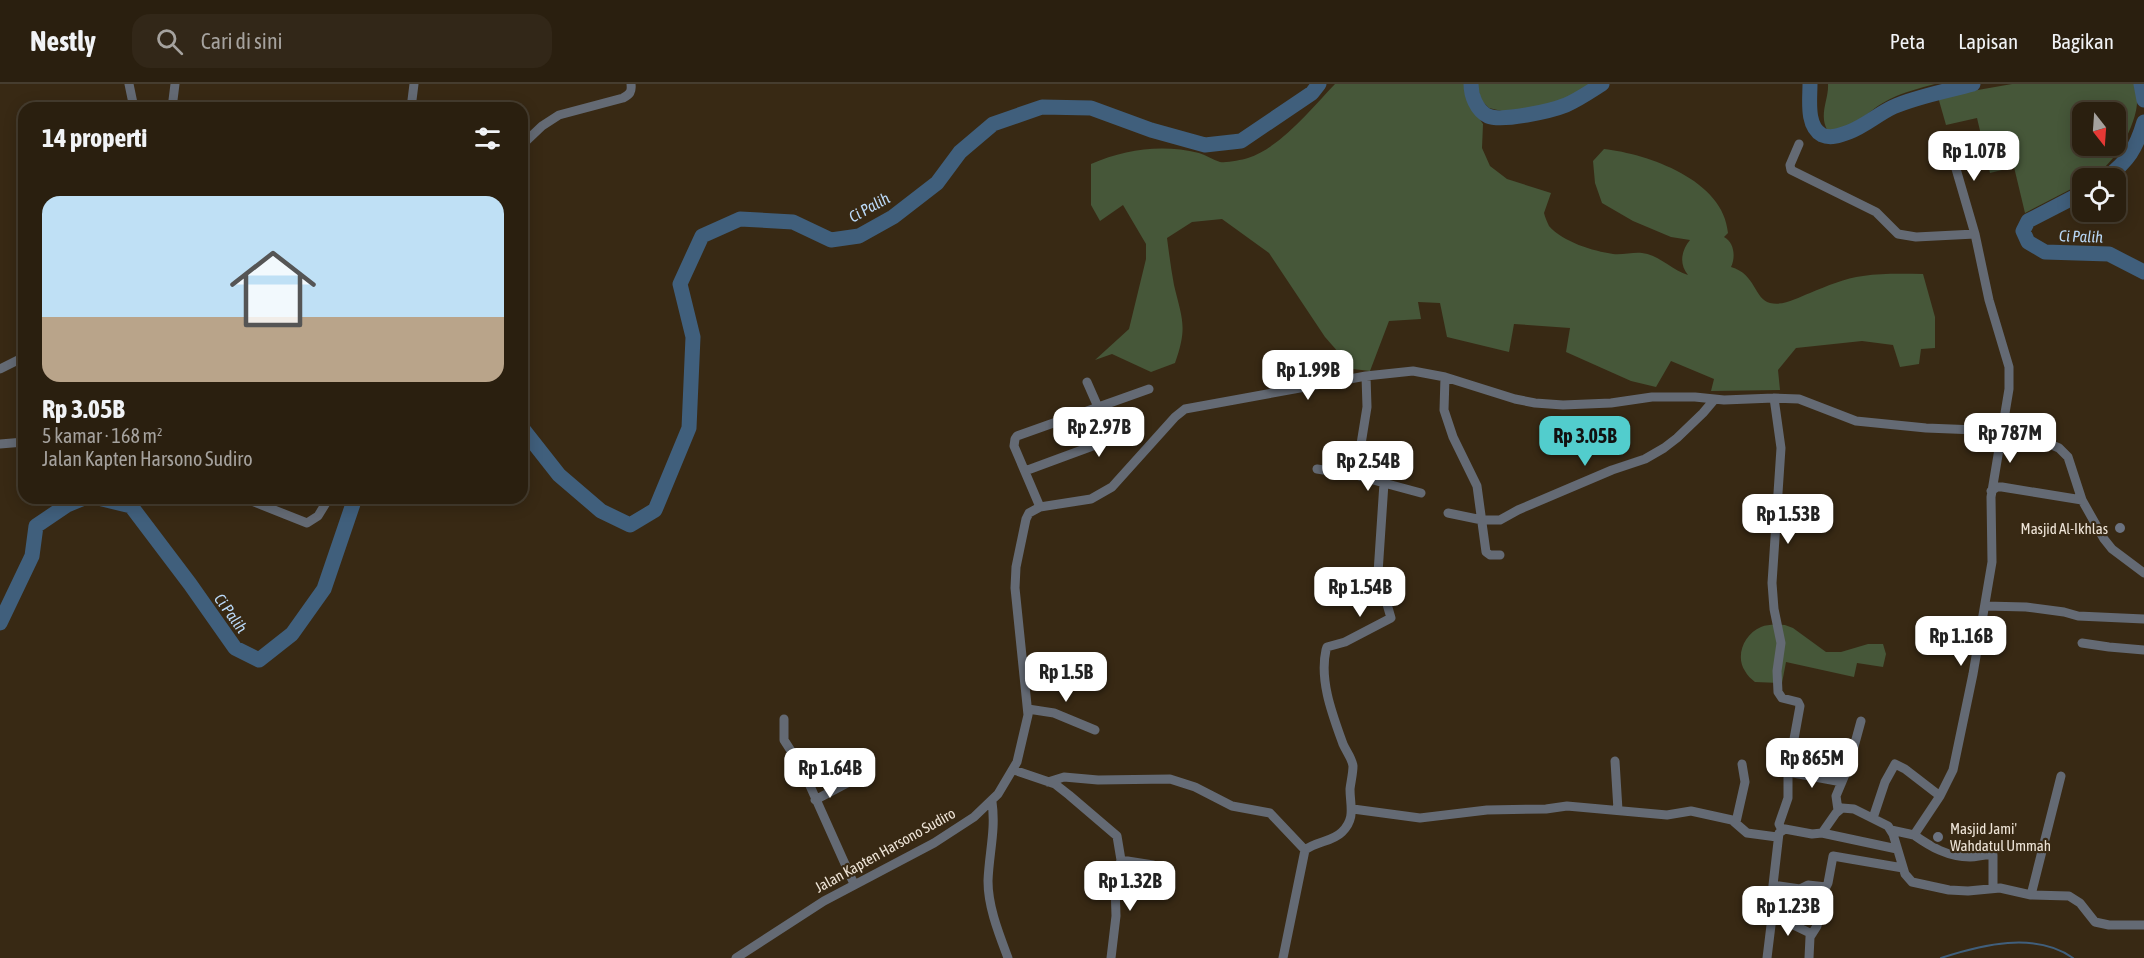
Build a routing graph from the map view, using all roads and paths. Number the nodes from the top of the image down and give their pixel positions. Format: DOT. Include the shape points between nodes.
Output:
graph roads {
  1 [pos="129,84"];
  2 [pos="175,84"];
  3 [pos="414,84"];
  4 [pos="631,84"];
  5 [pos="133,102"];
  6 [pos="173,102"];
  7 [pos="412,102"];
  8 [pos="1947,138"];
  9 [pos="528,139"];
  10 [pos="1799,144"];
  11 [pos="1975,234"];
  12 [pos="18,360"];
  13 [pos="0,369"];
  14 [pos="1366,376"];
  15 [pos="1445,377"];
  16 [pos="1087,382"];
  17 [pos="1149,389"];
  18 [pos="1774,398"];
  19 [pos="1714,400"];
  20 [pos="1100,406"];
  21 [pos="2002,431"];
  22 [pos="18,442"];
  23 [pos="0,444"];
  24 [pos="1317,469"];
  25 [pos="1024,471"];
  26 [pos="1356,475"];
  27 [pos="1384,483"];
  28 [pos="1991,491"];
  29 [pos="1421,493"];
  30 [pos="2082,500"];
  31 [pos="259,504"];
  32 [pos="325,504"];
  33 [pos="1041,507"];
  34 [pos="1448,513"];
  35 [pos="1482,520"];
  36 [pos="1500,555"];
  37 [pos="2144,573"];
  38 [pos="1985,606"];
  39 [pos="2144,619"];
  40 [pos="2082,643"];
  41 [pos="2144,650"];
  42 [pos="1028,709"];
  43 [pos="784,719"];
  44 [pos="1862,721"];
  45 [pos="1095,730"];
  46 [pos="1615,761"];
  47 [pos="1742,764"];
  48 [pos="1014,770"];
  49 [pos="1788,772"];
  50 [pos="867,776"];
  51 [pos="2061,776"];
  52 [pos="1048,782"];
  53 [pos="1842,782"];
  54 [pos="1940,796"];
  55 [pos="815,800"];
  56 [pos="992,802"];
  57 [pos="1353,809"];
  58 [pos="1618,810"];
  59 [pos="1838,810"];
  60 [pos="1873,818"];
  61 [pos="1736,822"];
  62 [pos="1891,830"];
  63 [pos="1822,832"];
  64 [pos="1779,834"];
  65 [pos="1914,835"];
  66 [pos="1841,837"];
  67 [pos="1897,849"];
  68 [pos="1305,850"];
  69 [pos="1836,856"];
  70 [pos="1121,860"];
  71 [pos="1154,865"];
  72 [pos="1902,868"];
  73 [pos="854,884"];
  74 [pos="1773,885"];
  75 [pos="1826,887"];
  76 [pos="1993,888"];
  77 [pos="2031,895"];
  78 [pos="1773,917"];
  79 [pos="2144,925"];
  80 [pos="1812,934"];
  81 [pos="736,958"];
  82 [pos="1008,958"];
  83 [pos="1111,958"];
  84 [pos="1282,958"];
  85 [pos="1767,958"];
  86 [pos="1809,958"];
  1 -- 5 [label="street"];
  2 -- 6 [label="street"];
  3 -- 7 [label="street"];
  4 -- 9 [label="street" via="630,95 559,115"];
  8 -- 11 [label="street"];
  10 -- 11 [label="street" via="1791,170 1876,212 1898,234"];
  11 -- 21 [label="street" via="2009,367"];
  12 -- 13 [label="street"];
  14 -- 15 [label="street" via="1413,371"];
  14 -- 26 [label="street" via="1367,407"];
  14 -- 33 [label="street" via="1192,406 1175,417 1112,487 1091,499"];
  15 -- 19 [label="street" via="1535,403 1611,404 1674,396"];
  15 -- 35 [label="street" via="1444,410 1477,486"];
  16 -- 20 [label="street"];
  17 -- 20 [label="street"];
  18 -- 19 [label="street"];
  18 -- 21 [label="street" via="1799,399 1866,422"];
  18 -- 49 [label="street" via="1781,448 1772,583 1781,643 1778,692 1782,699 1798,702 1800,706"];
  19 -- 35 [label="street" via="1664,448 1644,459 1500,520"];
  20 -- 25 [label="street" via="1017,436 1014,446"];
  20 -- 25 [label="street" via="1112,438"];
  21 -- 28 [label="street"];
  21 -- 30 [label="street" via="2059,448 2068,457"];
  22 -- 23 [label="street"];
  24 -- 26 [label="street"];
  25 -- 33 [label="street"];
  26 -- 27 [label="street"];
  27 -- 29 [label="street"];
  27 -- 57 [label="street" via="1378,573 1391,618 1327,647 1325,654 1325,683 1335,723 1353,767"];
  28 -- 30 [label="street" via="2002,487"];
  28 -- 38 [label="street" via="1993,543"];
  30 -- 37 [label="street" via="2112,549"];
  31 -- 32 [label="street" via="307,523 318,516"];
  33 -- 42 [label="street, Jalan Kapten Harsono Sudiro" via="1026,519 1016,567"];
  34 -- 35 [label="street"];
  35 -- 36 [label="street" via="1486,552"];
  38 -- 39 [label="street"];
  38 -- 54 [label="street" via="1953,770"];
  40 -- 41 [label="street"];
  42 -- 45 [label="street" via="1054,713"];
  42 -- 48 [label="street, Jalan Kapten Harsono Sudiro"];
  43 -- 55 [label="street" via="783,737"];
  44 -- 53 [label="street"];
  46 -- 58 [label="street"];
  47 -- 61 [label="street" via="1745,782"];
  48 -- 52 [label="street"];
  48 -- 56 [label="street, Jalan Kapten Harsono Sudiro"];
  49 -- 53 [label="street"];
  49 -- 64 [label="street" via="1788,798"];
  50 -- 55 [label="street"];
  51 -- 77 [label="street"];
  52 -- 68 [label="street" via="1064,777 1173,780 1232,806 1270,813"];
  52 -- 70 [label="street" via="1062,789 1117,836"];
  53 -- 59 [label="street" via="1836,796"];
  54 -- 60 [label="street" via="1895,764"];
  54 -- 65 [label="street"];
  55 -- 73 [label="street"];
  56 -- 73 [label="street, Jalan Kapten Harsono Sudiro" via="934,843"];
  56 -- 82 [label="street" via="994,831 989,887"];
  57 -- 58 [label="street" via="1420,818 1568,806"];
  57 -- 68 [label="street" via="1341,833"];
  58 -- 61 [label="street" via="1667,815 1690,811"];
  59 -- 60 [label="street" via="1848,807"];
  59 -- 63 [label="street"];
  60 -- 62 [label="street"];
  61 -- 64 [label="street" via="1744,831"];
  62 -- 65 [label="street"];
  62 -- 67 [label="street"];
  63 -- 64 [label="street" via="1788,829"];
  63 -- 66 [label="street"];
  64 -- 74 [label="street"];
  65 -- 76 [label="street" via="1946,853 1965,857 1994,855"];
  66 -- 67 [label="street"];
  66 -- 69 [label="street"];
  67 -- 72 [label="street"];
  68 -- 84 [label="street"];
  69 -- 72 [label="street"];
  69 -- 75 [label="street"];
  70 -- 71 [label="street"];
  70 -- 83 [label="street" via="1115,883"];
  72 -- 76 [label="street" via="1908,879 1917,884 1968,891"];
  73 -- 81 [label="street, Jalan Kapten Harsono Sudiro"];
  74 -- 75 [label="street"];
  74 -- 78 [label="street"];
  75 -- 80 [label="street"];
  76 -- 77 [label="street"];
  77 -- 79 [label="street" via="2069,896 2102,924"];
  78 -- 80 [label="street"];
  78 -- 85 [label="street"];
  80 -- 86 [label="street"];
}
